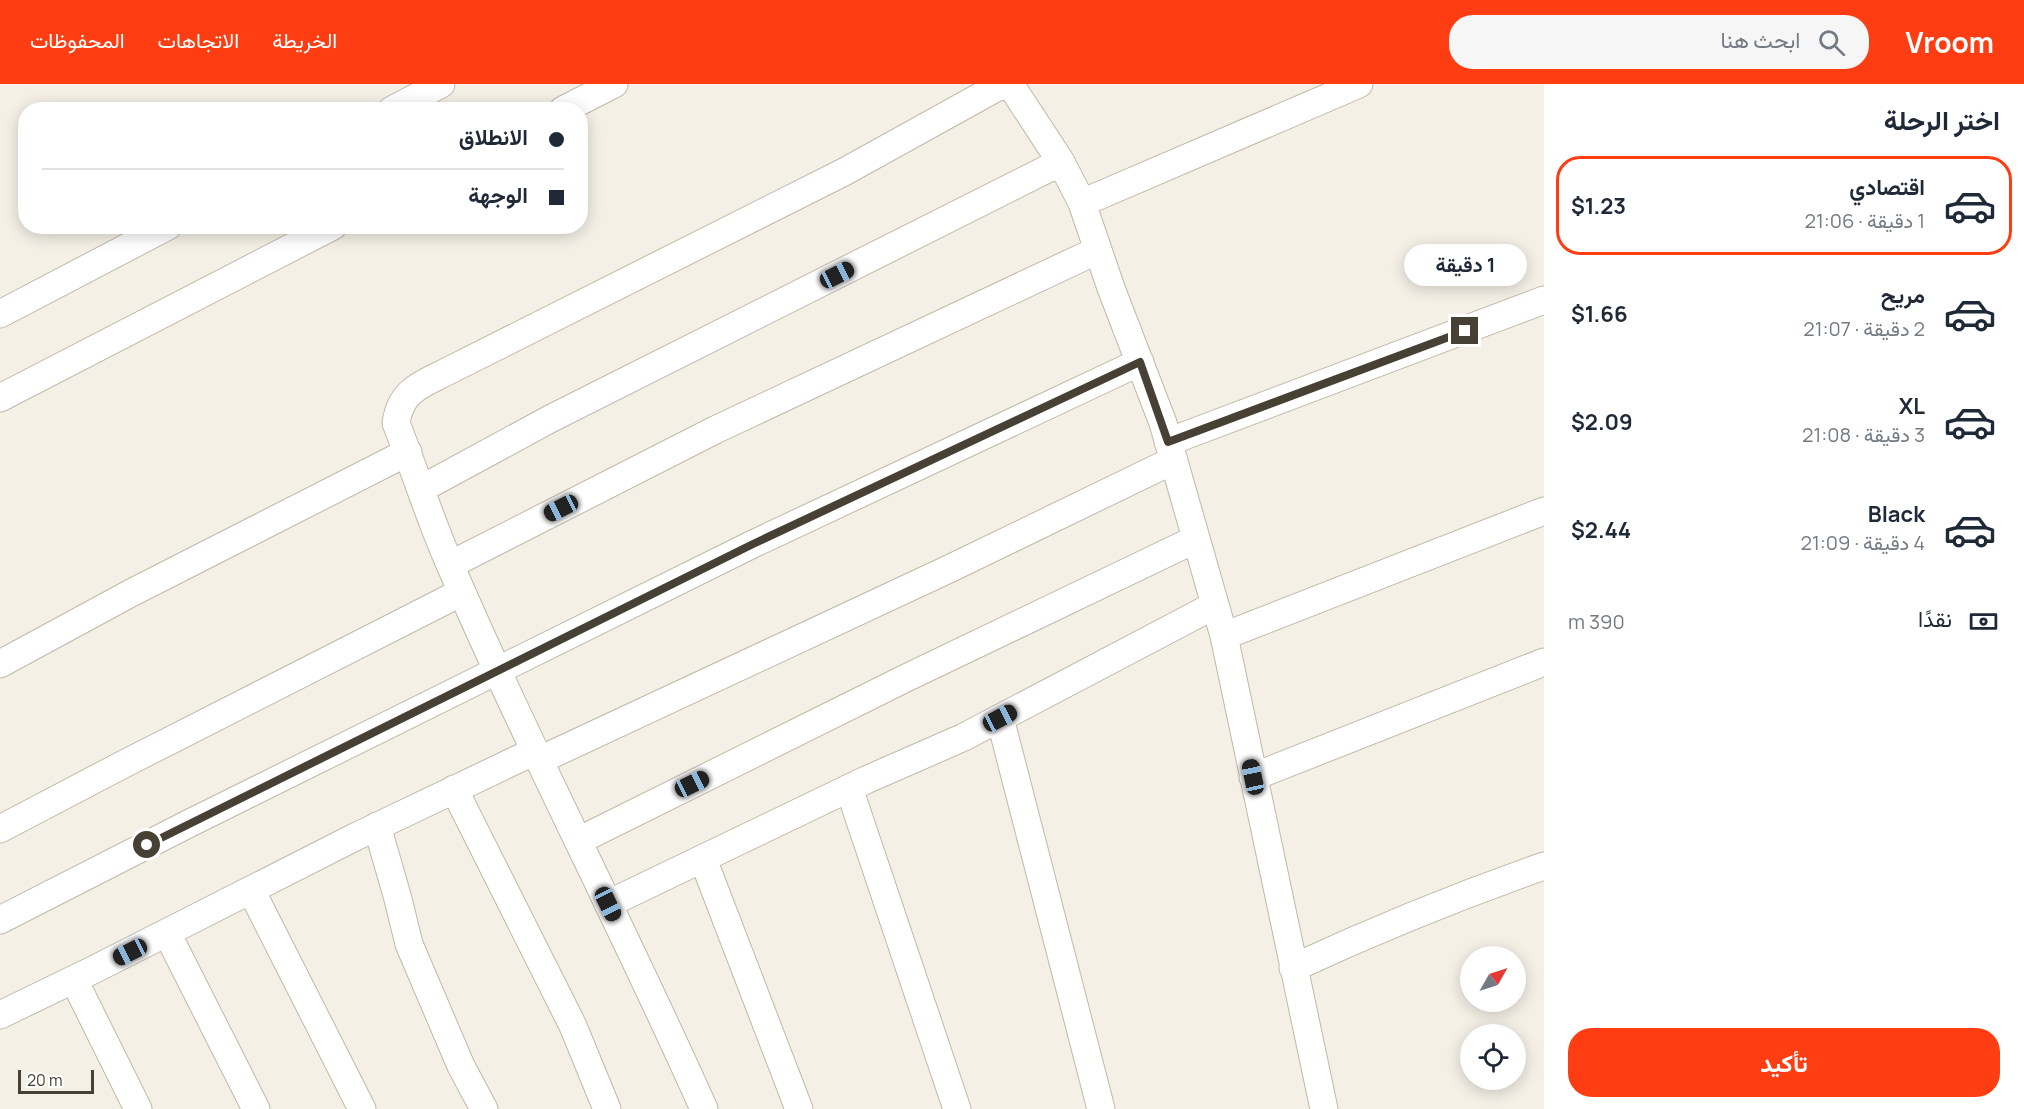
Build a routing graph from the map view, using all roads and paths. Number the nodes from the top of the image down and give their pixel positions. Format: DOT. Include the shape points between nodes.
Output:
graph roads {
  1 [pos="441,84"];
  2 [pos="614,84"];
  3 [pos="1003,84"];
  4 [pos="1010,84"];
  5 [pos="1359,84"];
  6 [pos="407,102"];
  7 [pos="579,102"];
  8 [pos="1061,162"];
  9 [pos="1082,203"];
  10 [pos="153,234"];
  11 [pos="318,234"];
  12 [pos="1098,250"];
  13 [pos="1544,300"];
  14 [pos="0,314"];
  15 [pos="1140,362"];
  16 [pos="0,398"];
  17 [pos="1171,451"];
  18 [pos="408,452"];
  19 [pos="421,489"];
  20 [pos="1544,511"];
  21 [pos="1196,539"];
  22 [pos="450,565"];
  23 [pos="462,592"];
  24 [pos="1215,605"];
  25 [pos="1224,636"];
  26 [pos="1544,662"];
  27 [pos="0,664"];
  28 [pos="498,670"];
  29 [pos="1000,718"];
  30 [pos="537,755"];
  31 [pos="1253,777"];
  32 [pos="849,788"];
  33 [pos="454,789"];
  34 [pos="377,826"];
  35 [pos="0,829"];
  36 [pos="578,842"];
  37 [pos="703,859"];
  38 [pos="1544,866"];
  39 [pos="251,890"];
  40 [pos="608,904"];
  41 [pos="0,920"];
  42 [pos="167,933"];
  43 [pos="1293,968"];
  44 [pos="74,980"];
  45 [pos="0,1015"];
  46 [pos="138,1109"];
  47 [pos="256,1109"];
  48 [pos="362,1109"];
  49 [pos="484,1109"];
  50 [pos="607,1109"];
  51 [pos="704,1109"];
  52 [pos="799,1109"];
  53 [pos="957,1109"];
  54 [pos="1101,1109"];
  55 [pos="1324,1109"];
  1 -- 6 [label="street"];
  2 -- 7 [label="street"];
  3 -- 18 [label="street" via="844,172 410,392 402,401 396,423"];
  4 -- 8 [label="street"];
  5 -- 9 [label="street"];
  8 -- 9 [label="street"];
  8 -- 19 [label="street" via="550,419"];
  9 -- 12 [label="street"];
  10 -- 14 [label="street"];
  11 -- 16 [label="street"];
  12 -- 15 [label="street"];
  12 -- 22 [label="street" via="715,430"];
  13 -- 17 [label="street"];
  15 -- 17 [label="street"];
  15 -- 28 [label="street" via="753,544"];
  17 -- 21 [label="street"];
  17 -- 30 [label="street" via="951,568"];
  18 -- 19 [label="street"];
  18 -- 27 [label="street"];
  19 -- 22 [label="street"];
  20 -- 25 [label="street"];
  21 -- 24 [label="street"];
  21 -- 36 [label="street"];
  22 -- 23 [label="street"];
  23 -- 28 [label="street"];
  23 -- 35 [label="street"];
  24 -- 25 [label="street"];
  24 -- 29 [label="street"];
  25 -- 31 [label="street"];
  26 -- 31 [label="street"];
  28 -- 30 [label="street"];
  28 -- 41 [label="street"];
  29 -- 32 [label="street"];
  29 -- 54 [label="street"];
  30 -- 33 [label="street"];
  30 -- 36 [label="street"];
  31 -- 43 [label="street"];
  32 -- 37 [label="street"];
  32 -- 53 [label="street"];
  33 -- 34 [label="street"];
  33 -- 50 [label="street" via="573,1026"];
  34 -- 39 [label="street"];
  34 -- 49 [label="street" via="409,944 456,1055"];
  36 -- 40 [label="street"];
  37 -- 40 [label="street"];
  37 -- 52 [label="street"];
  38 -- 43 [label="street" via="1420,912"];
  39 -- 42 [label="street"];
  39 -- 48 [label="street"];
  40 -- 51 [label="street"];
  42 -- 44 [label="street"];
  42 -- 47 [label="street"];
  43 -- 55 [label="street"];
  44 -- 45 [label="street"];
  44 -- 46 [label="street"];
}
